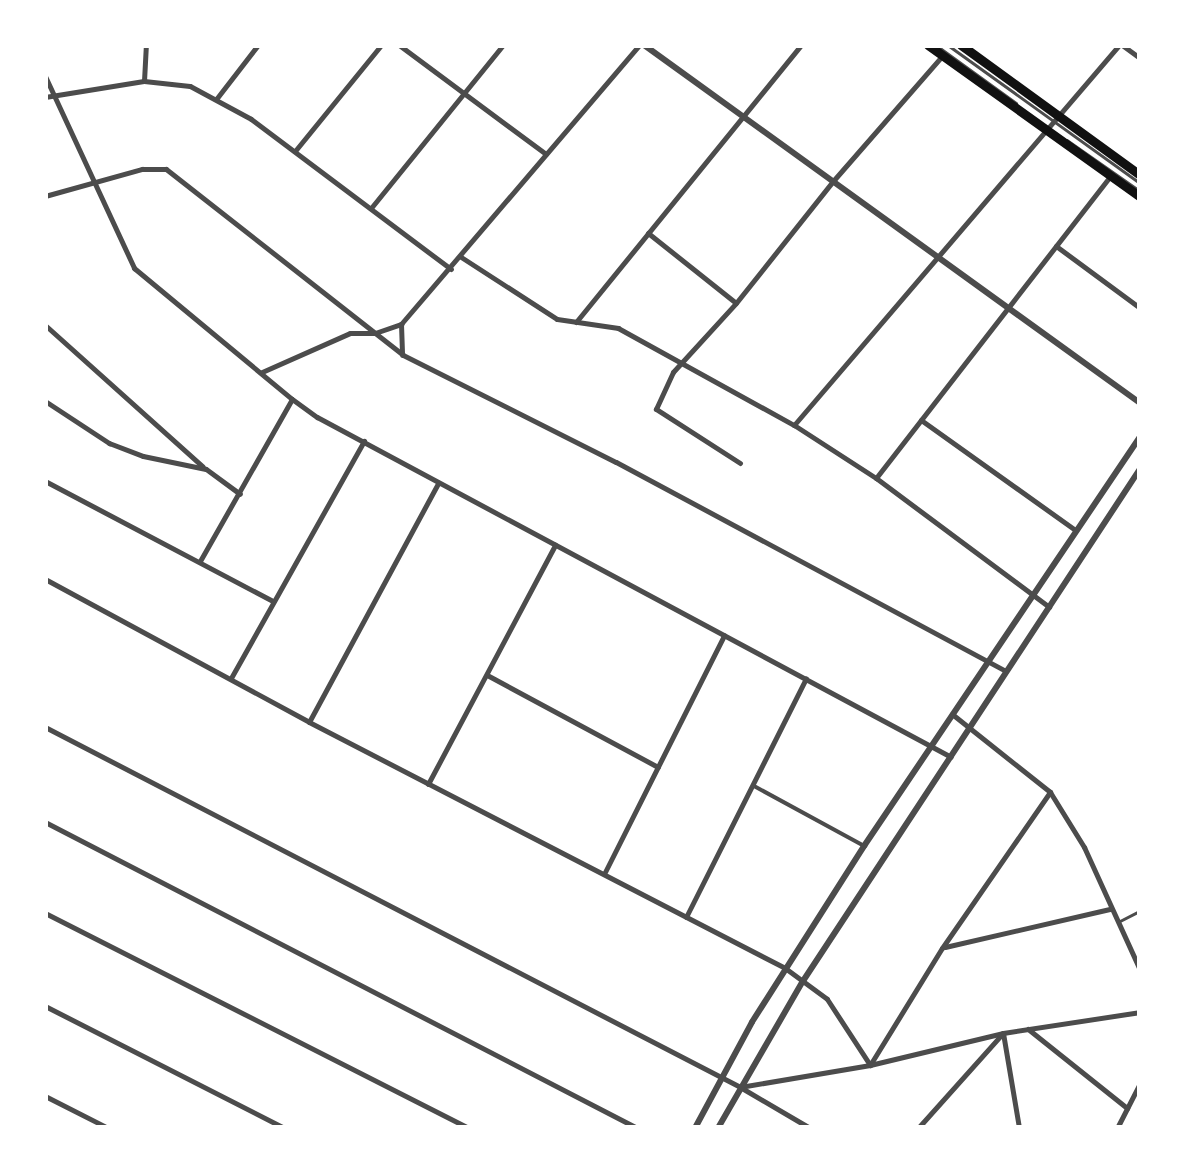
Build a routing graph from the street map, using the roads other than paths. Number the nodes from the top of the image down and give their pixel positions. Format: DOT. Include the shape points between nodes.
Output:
graph roads {
  1 [pos="146,45"];
  2 [pos="258,45"];
  3 [pos="382,45"];
  4 [pos="398,45"];
  5 [pos="503,45"];
  6 [pos="641,45"];
  7 [pos="801,45"];
  8 [pos="928,45"];
  9 [pos="936,45"];
  10 [pos="948,45"];
  11 [pos="961,45"];
  12 [pos="1121,45"];
  13 [pos="942,56"];
  14 [pos="1140,58"];
  15 [pos="45,76"];
  16 [pos="144,81"];
  17 [pos="465,92"];
  18 [pos="53,95"];
  19 [pos="45,98"];
  20 [pos="217,98"];
  21 [pos="745,118"];
  22 [pos="1051,123"];
  23 [pos="295,151"];
  24 [pos="546,154"];
  25 [pos="1140,175"];
  26 [pos="1110,176"];
  27 [pos="833,181"];
  28 [pos="96,182"];
  29 [pos="1140,183"];
  30 [pos="1140,194"];
  31 [pos="45,196"];
  32 [pos="371,208"];
  33 [pos="648,234"];
  34 [pos="1056,246"];
  35 [pos="936,256"];
  36 [pos="461,257"];
  37 [pos="451,269"];
  38 [pos="736,303"];
  39 [pos="1008,308"];
  40 [pos="1140,308"];
  41 [pos="401,324"];
  42 [pos="575,324"];
  43 [pos="45,325"];
  44 [pos="375,333"];
  45 [pos="402,356"];
  46 [pos="683,365"];
  47 [pos="262,372"];
  48 [pos="292,399"];
  49 [pos="45,401"];
  50 [pos="1140,404"];
  51 [pos="921,420"];
  52 [pos="794,425"];
  53 [pos="1140,437"];
  54 [pos="364,441"];
  55 [pos="740,464"];
  56 [pos="206,469"];
  57 [pos="1140,470"];
  58 [pos="876,478"];
  59 [pos="45,481"];
  60 [pos="438,482"];
  61 [pos="240,494"];
  62 [pos="1075,530"];
  63 [pos="555,545"];
  64 [pos="200,561"];
  65 [pos="45,578"];
  66 [pos="1032,593"];
  67 [pos="274,600"];
  68 [pos="1049,607"];
  69 [pos="724,635"];
  70 [pos="986,660"];
  71 [pos="1006,672"];
  72 [pos="487,675"];
  73 [pos="231,678"];
  74 [pos="806,678"];
  75 [pos="952,714"];
  76 [pos="309,722"];
  77 [pos="45,727"];
  78 [pos="970,727"];
  79 [pos="931,744"];
  80 [pos="952,757"];
  81 [pos="658,766"];
  82 [pos="428,784"];
  83 [pos="752,785"];
  84 [pos="1050,792"];
  85 [pos="45,822"];
  86 [pos="864,846"];
  87 [pos="604,872"];
  88 [pos="1110,909"];
  89 [pos="1140,911"];
  90 [pos="45,913"];
  91 [pos="686,917"];
  92 [pos="1116,922"];
  93 [pos="942,948"];
  94 [pos="786,968"];
  95 [pos="1140,970"];
  96 [pos="803,980"];
  97 [pos="45,1006"];
  98 [pos="1140,1012"];
  99 [pos="1028,1029"];
  100 [pos="1003,1033"];
  101 [pos="870,1065"];
  102 [pos="721,1077"];
  103 [pos="1140,1083"];
  104 [pos="740,1087"];
  105 [pos="45,1096"];
  106 [pos="1127,1108"];
  107 [pos="108,1128"];
  108 [pos="284,1128"];
  109 [pos="468,1128"];
  110 [pos="636,1128"];
  111 [pos="695,1128"];
  112 [pos="718,1128"];
  113 [pos="810,1128"];
  114 [pos="918,1128"];
  115 [pos="1018,1128"];
  116 [pos="1117,1128"];
  1 -- 16 [label="street"];
  2 -- 20 [label="street"];
  3 -- 23 [label="street"];
  4 -- 17 [label="street"];
  5 -- 17 [label="street"];
  6 -- 21 [label="street"];
  6 -- 24 [label="street"];
  7 -- 21 [label="street"];
  8 -- 13 [label="main road"];
  9 -- 22 [label="lane"];
  10 -- 22 [label="lane"];
  11 -- 22 [label="main road"];
  12 -- 14 [label="street"];
  12 -- 22 [label="street"];
  13 -- 22 [label="main road"];
  13 -- 27 [label="street"];
  15 -- 18 [label="street"];
  16 -- 18 [label="street"];
  16 -- 20 [label="street" via="190,86"];
  17 -- 24 [label="street"];
  17 -- 32 [label="street"];
  18 -- 19 [label="street"];
  18 -- 28 [label="street"];
  20 -- 23 [label="street"];
  21 -- 27 [label="street"];
  21 -- 33 [label="street"];
  22 -- 25 [label="main road"];
  22 -- 26 [label="main road"];
  22 -- 29 [label="lane"];
  22 -- 30 [label="lane"];
  22 -- 35 [label="street"];
  23 -- 32 [label="street"];
  24 -- 36 [label="street"];
  26 -- 30 [label="main road"];
  26 -- 34 [label="street"];
  27 -- 35 [label="street"];
  27 -- 38 [label="street"];
  28 -- 31 [label="street"];
  28 -- 44 [label="street" via="166,169"];
  28 -- 47 [label="street" via="138,273"];
  32 -- 37 [label="street"];
  33 -- 38 [label="street"];
  33 -- 42 [label="street"];
  34 -- 39 [label="street"];
  34 -- 40 [label="street"];
  35 -- 39 [label="street"];
  35 -- 52 [label="street"];
  36 -- 37 [label="street"];
  36 -- 42 [label="street"];
  37 -- 41 [label="street"];
  38 -- 46 [label="street"];
  39 -- 50 [label="street"];
  39 -- 51 [label="street"];
  41 -- 44 [label="street"];
  41 -- 45 [label="street"];
  42 -- 46 [label="street" via="618,328"];
  43 -- 56 [label="street"];
  44 -- 45 [label="street"];
  44 -- 47 [label="street" via="350,333"];
  45 -- 70 [label="street"];
  46 -- 52 [label="street"];
  46 -- 55 [label="street" via="672,372 658,412"];
  47 -- 48 [label="street"];
  48 -- 54 [label="street"];
  48 -- 61 [label="street"];
  49 -- 56 [label="street" via="109,443"];
  51 -- 58 [label="street"];
  51 -- 62 [label="street"];
  52 -- 58 [label="street"];
  53 -- 62 [label="street"];
  54 -- 60 [label="street"];
  54 -- 67 [label="street"];
  56 -- 61 [label="street"];
  57 -- 68 [label="street"];
  58 -- 66 [label="street"];
  59 -- 64 [label="street"];
  60 -- 63 [label="street"];
  60 -- 76 [label="street"];
  61 -- 64 [label="street"];
  62 -- 66 [label="street"];
  63 -- 69 [label="street"];
  63 -- 72 [label="street"];
  64 -- 67 [label="street"];
  65 -- 73 [label="street"];
  66 -- 68 [label="street"];
  66 -- 70 [label="street"];
  67 -- 73 [label="street"];
  68 -- 71 [label="street"];
  69 -- 74 [label="street"];
  69 -- 81 [label="street"];
  70 -- 71 [label="street"];
  70 -- 75 [label="street"];
  71 -- 78 [label="street"];
  72 -- 81 [label="street"];
  72 -- 82 [label="street"];
  73 -- 76 [label="street"];
  74 -- 79 [label="street"];
  74 -- 83 [label="street"];
  75 -- 78 [label="street"];
  75 -- 79 [label="street"];
  76 -- 82 [label="street"];
  77 -- 102 [label="street"];
  78 -- 80 [label="street"];
  78 -- 84 [label="street"];
  79 -- 80 [label="street"];
  79 -- 86 [label="street"];
  80 -- 96 [label="street"];
  81 -- 87 [label="street"];
  82 -- 87 [label="street"];
  83 -- 86 [label="street"];
  83 -- 91 [label="street"];
  84 -- 88 [label="street" via="1084,847"];
  84 -- 93 [label="street"];
  85 -- 110 [label="street"];
  86 -- 94 [label="street"];
  87 -- 91 [label="street"];
  88 -- 92 [label="street"];
  88 -- 93 [label="street"];
  89 -- 92 [label="lane"];
  90 -- 109 [label="street"];
  91 -- 94 [label="street"];
  92 -- 95 [label="street"];
  93 -- 101 [label="street"];
  94 -- 96 [label="street"];
  94 -- 102 [label="street"];
  96 -- 101 [label="street" via="828,999"];
  96 -- 104 [label="street"];
  97 -- 108 [label="street"];
  98 -- 99 [label="street"];
  99 -- 100 [label="street"];
  99 -- 106 [label="street"];
  100 -- 101 [label="street"];
  100 -- 114 [label="street"];
  100 -- 115 [label="street"];
  101 -- 104 [label="street"];
  102 -- 104 [label="street"];
  102 -- 111 [label="street"];
  103 -- 106 [label="street"];
  104 -- 112 [label="street"];
  104 -- 113 [label="street"];
  105 -- 107 [label="street"];
  106 -- 116 [label="street"];
}
